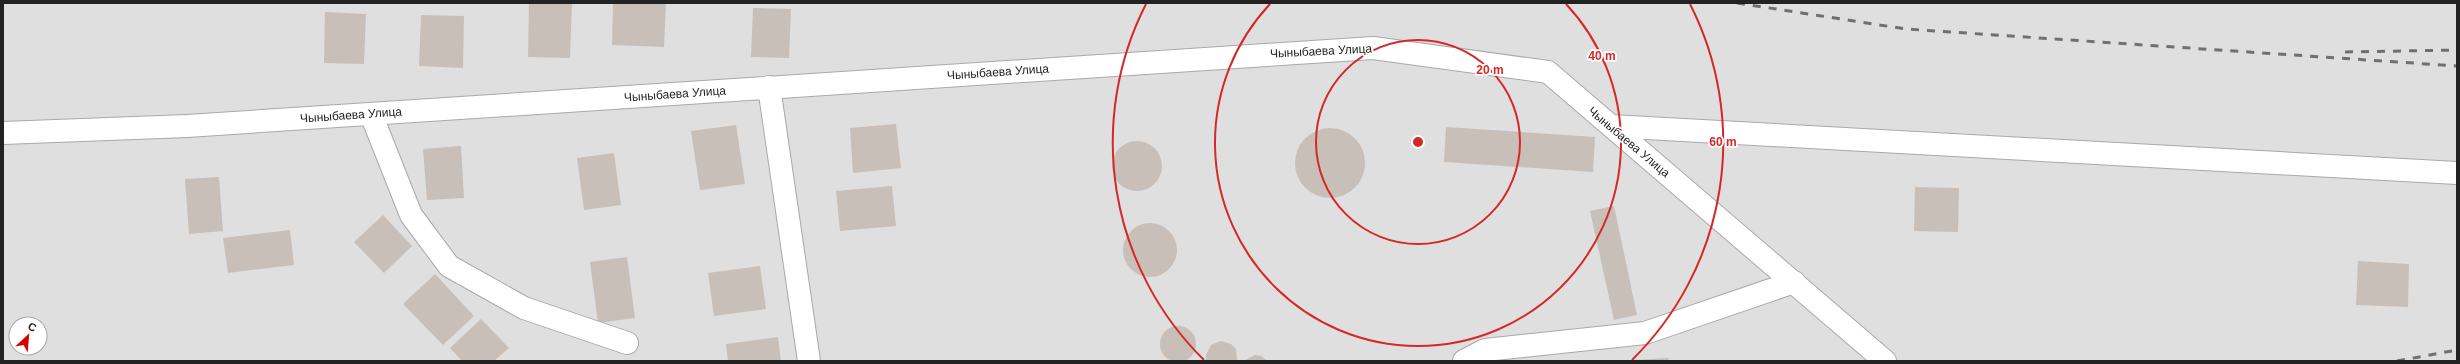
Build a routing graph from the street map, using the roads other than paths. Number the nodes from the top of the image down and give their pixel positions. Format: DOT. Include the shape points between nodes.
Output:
graph roads {
  1 [pos="769,87"];
  2 [pos="371,114"];
  3 [pos="1611,126"];
  4 [pos="3,133"];
  5 [pos="2457,173"];
  6 [pos="1794,282"];
  7 [pos="627,343"];
  8 [pos="809,361"];
  9 [pos="1464,361"];
  10 [pos="1885,361"];
  1 -- 2 [label="street, Чыныбаева Улица"];
  1 -- 3 [label="street, Чыныбаева Улица" via="1373,48 1548,72"];
  1 -- 8 [label="street"];
  2 -- 4 [label="street, Чыныбаева Улица" via="187,126"];
  2 -- 7 [label="street" via="411,215 449,266 524,308"];
  3 -- 5 [label="street"];
  3 -- 6 [label="street, Чыныбаева Улица"];
  6 -- 9 [label="street" via="1645,334 1485,350"];
  6 -- 10 [label="street, Чыныбаева Улица"];
}
